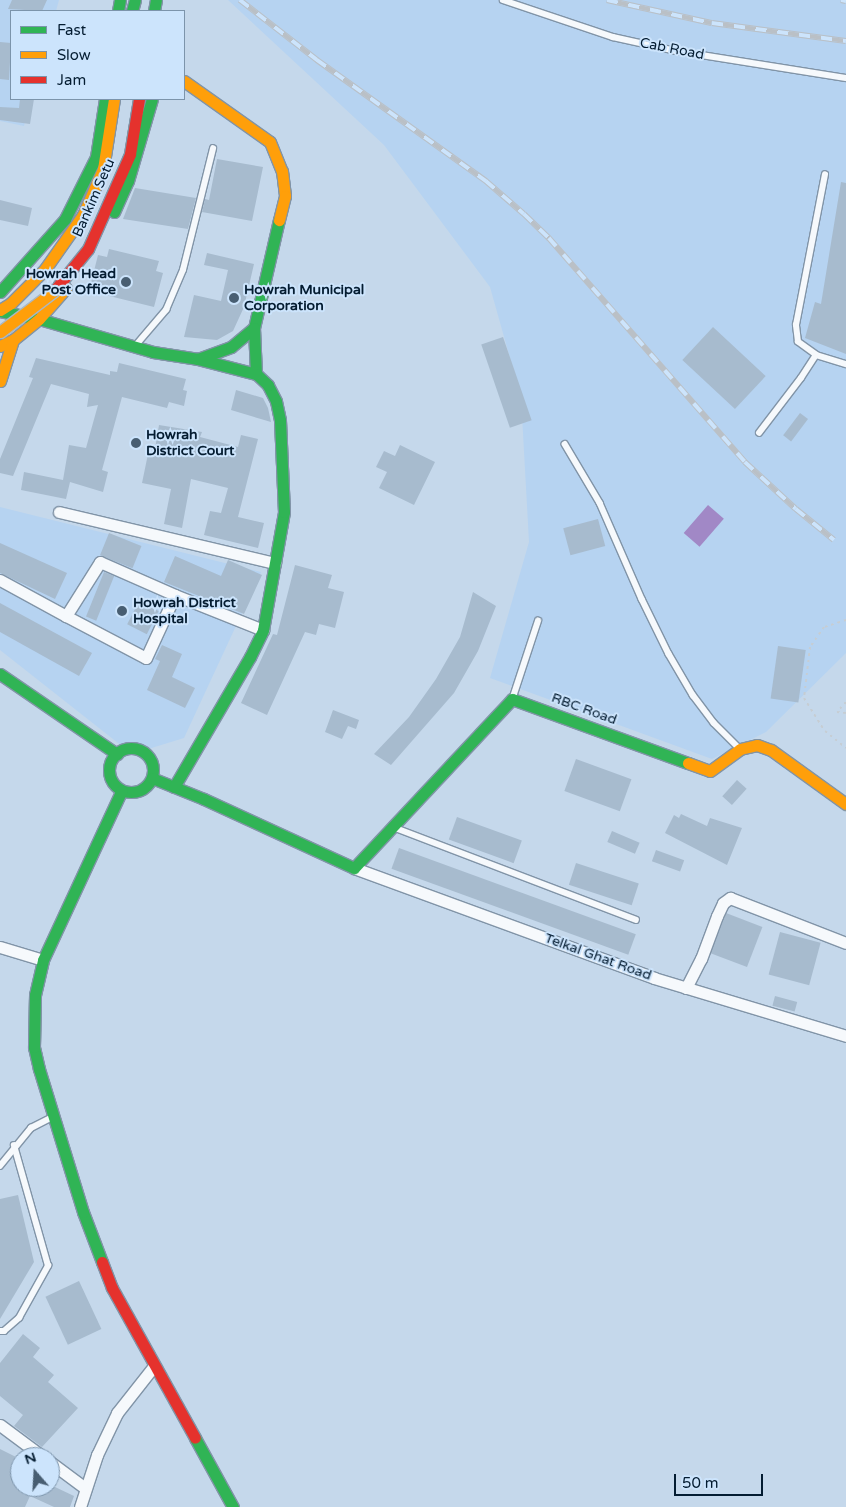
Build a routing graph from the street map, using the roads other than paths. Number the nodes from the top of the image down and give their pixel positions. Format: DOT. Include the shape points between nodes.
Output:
graph roads {
  1 [pos="157,0"];
  2 [pos="503,0"];
  3 [pos="162,10"];
  4 [pos="846,78"];
  5 [pos="185,82"];
  6 [pos="105,100"];
  7 [pos="114,100"];
  8 [pos="139,100"];
  9 [pos="152,100"];
  10 [pos="213,149"];
  11 [pos="825,175"];
  12 [pos="0,292"];
  13 [pos="0,310"];
  14 [pos="39,319"];
  15 [pos="0,326"];
  16 [pos="254,328"];
  17 [pos="0,332"];
  18 [pos="13,340"];
  19 [pos="0,346"];
  20 [pos="134,348"];
  21 [pos="816,355"];
  22 [pos="198,359"];
  23 [pos="846,364"];
  24 [pos="256,374"];
  25 [pos="0,381"];
  26 [pos="759,433"];
  27 [pos="565,444"];
  28 [pos="59,512"];
  29 [pos="275,563"];
  30 [pos="0,580"];
  31 [pos="175,595"];
  32 [pos="66,616"];
  33 [pos="538,621"];
  34 [pos="262,630"];
  35 [pos="0,674"];
  36 [pos="512,699"];
  37 [pos="740,749"];
  38 [pos="117,754"];
  39 [pos="152,778"];
  40 [pos="174,787"];
  41 [pos="122,790"];
  42 [pos="846,804"];
  43 [pos="391,826"];
  44 [pos="354,868"];
  45 [pos="636,920"];
  46 [pos="846,943"];
  47 [pos="0,947"];
  48 [pos="43,960"];
  49 [pos="686,988"];
  50 [pos="846,1036"];
  51 [pos="53,1116"];
  52 [pos="14,1146"];
  53 [pos="0,1166"];
  54 [pos="0,1331"];
  55 [pos="154,1366"];
  56 [pos="0,1425"];
  57 [pos="30,1447"];
  58 [pos="60,1469"];
  59 [pos="85,1488"];
  60 [pos="80,1507"];
  61 [pos="233,1507"];
  1 -- 3 [label="main road" via="162,2"];
  2 -- 4 [label="lane, Cab Road" via="613,37"];
  5 -- 16 [label="main road" via="270,142 282,171 285,196"];
  6 -- 12 [label="main road" via="96,157 65,219"];
  7 -- 13 [label="main road, Bankim Setu" via="103,169 83,214 46,269"];
  8 -- 17 [label="main road, Bankim Setu, bridge" via="130,154 88,248 54,291"];
  9 -- 14 [label="main road" via="128,181 112,215 83,267"];
  10 -- 20 [label="lane" via="183,270 166,310"];
  11 -- 21 [label="lane" via="796,325 798,342"];
  13 -- 14 [label="main road"];
  14 -- 18 [label="main road"];
  14 -- 20 [label="main road"];
  15 -- 18 [label="main road"];
  16 -- 22 [label="main road" via="231,347"];
  16 -- 24 [label="main road"];
  18 -- 19 [label="main road"];
  18 -- 25 [label="main road"];
  20 -- 22 [label="main road"];
  21 -- 23 [label="lane"];
  21 -- 26 [label="lane"];
  22 -- 24 [label="main road"];
  24 -- 29 [label="main road" via="268,385 276,400 280,420 284,512"];
  27 -- 37 [label="lane" via="600,502 642,599 693,696"];
  28 -- 29 [label="street"];
  29 -- 34 [label="main road"];
  30 -- 32 [label="street"];
  31 -- 32 [label="street" via="100,562"];
  31 -- 32 [label="street" via="146,658"];
  31 -- 34 [label="street"];
  33 -- 36 [label="lane"];
  34 -- 40 [label="main road" via="250,657"];
  35 -- 38 [label="main road"];
  36 -- 37 [label="main road, RBC Road" via="710,771"];
  36 -- 43 [label="main road"];
  37 -- 42 [label="main road" via="757,745 771,750"];
  38 -- 39 [label="main road" via="130,749 144,753 152,764"];
  38 -- 41 [label="main road" via="112,759 110,773"];
  39 -- 40 [label="main road"];
  39 -- 41 [label="main road" via="142,789"];
  40 -- 44 [label="main road"];
  41 -- 48 [label="main road"];
  43 -- 44 [label="main road"];
  43 -- 45 [label="lane"];
  44 -- 49 [label="street, Telkal Ghat Road"];
  46 -- 49 [label="street" via="730,898 720,909"];
  47 -- 48 [label="street"];
  48 -- 51 [label="main road" via="35,995 34,1047"];
  49 -- 50 [label="street, Telkal Ghat Road"];
  51 -- 52 [label="lane" via="32,1128"];
  51 -- 55 [label="main road" via="112,1288"];
  52 -- 53 [label="lane"];
  52 -- 54 [label="lane" via="48,1266 19,1318"];
  55 -- 59 [label="street" via="117,1413"];
  55 -- 61 [label="main road"];
  56 -- 57 [label="street"];
  58 -- 59 [label="street"];
  59 -- 60 [label="street"];
}
